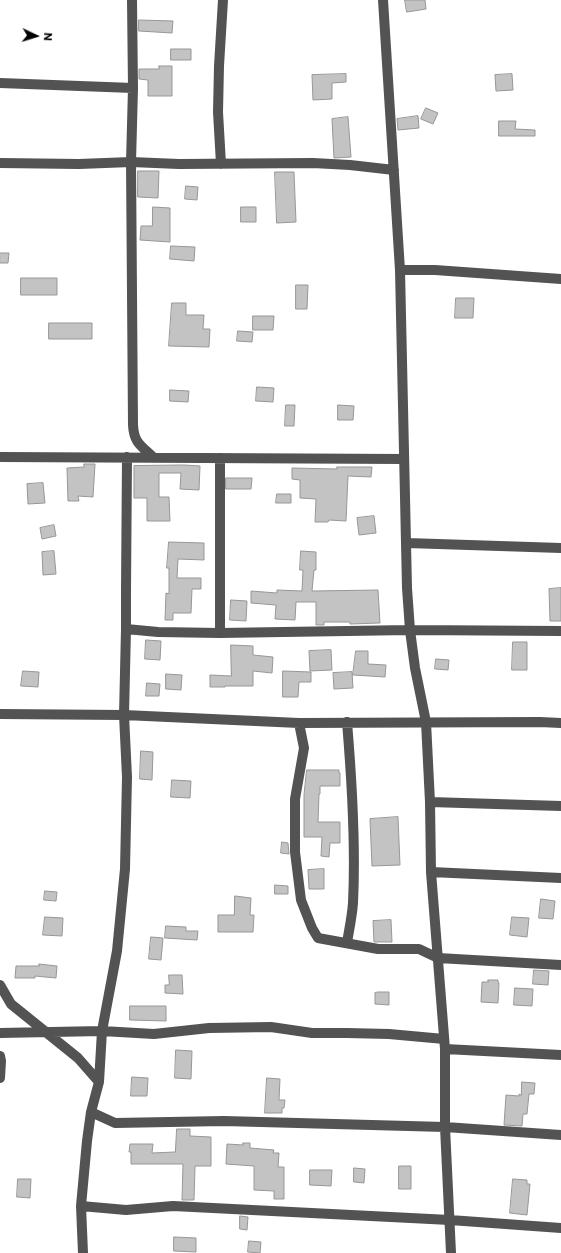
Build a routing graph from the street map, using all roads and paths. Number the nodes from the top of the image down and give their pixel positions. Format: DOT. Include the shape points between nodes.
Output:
graph roads {
  1 [pos="132,0"];
  2 [pos="223,0"];
  3 [pos="383,0"];
  4 [pos="0,83"];
  5 [pos="133,88"];
  6 [pos="131,162"];
  7 [pos="0,163"];
  8 [pos="221,164"];
  9 [pos="394,170"];
  10 [pos="400,270"];
  11 [pos="561,279"];
  12 [pos="0,457"];
  13 [pos="127,457"];
  14 [pos="154,458"];
  15 [pos="220,458"];
  16 [pos="404,459"];
  17 [pos="407,543"];
  18 [pos="561,548"];
  19 [pos="126,629"];
  20 [pos="410,630"];
  21 [pos="561,631"];
  22 [pos="220,633"];
  23 [pos="0,714"];
  24 [pos="124,715"];
  25 [pos="299,722"];
  26 [pos="347,722"];
  27 [pos="426,722"];
  28 [pos="561,723"];
  29 [pos="430,802"];
  30 [pos="561,806"];
  31 [pos="431,872"];
  32 [pos="561,878"];
  33 [pos="347,943"];
  34 [pos="438,958"];
  35 [pos="561,965"];
  36 [pos="0,985"];
  37 [pos="102,1031"];
  38 [pos="0,1033"];
  39 [pos="47,1033"];
  40 [pos="444,1039"];
  41 [pos="445,1049"];
  42 [pos="561,1055"];
  43 [pos="0,1056"];
  44 [pos="0,1078"];
  45 [pos="99,1082"];
  46 [pos="91,1112"];
  47 [pos="445,1127"];
  48 [pos="561,1135"];
  49 [pos="81,1206"];
  50 [pos="450,1220"];
  51 [pos="561,1228"];
  52 [pos="83,1253"];
  53 [pos="451,1253"];
  1 -- 5 [label="street"];
  2 -- 8 [label="street" via="218,112"];
  3 -- 9 [label="street"];
  4 -- 5 [label="street"];
  5 -- 6 [label="street"];
  6 -- 7 [label="street"];
  6 -- 8 [label="street"];
  6 -- 14 [label="street" via="134,435"];
  8 -- 9 [label="street" via="313,163"];
  9 -- 10 [label="street"];
  10 -- 11 [label="street"];
  10 -- 16 [label="street"];
  12 -- 13 [label="street"];
  13 -- 14 [label="street"];
  13 -- 19 [label="street"];
  14 -- 15 [label="street"];
  15 -- 16 [label="street"];
  15 -- 22 [label="street"];
  16 -- 17 [label="street"];
  17 -- 18 [label="street"];
  17 -- 20 [label="street"];
  19 -- 22 [label="street"];
  19 -- 24 [label="street"];
  20 -- 21 [label="street"];
  20 -- 22 [label="street"];
  20 -- 27 [label="street"];
  23 -- 24 [label="street"];
  24 -- 25 [label="street"];
  24 -- 37 [label="street" via="127,777 125,869 117,951"];
  25 -- 26 [label="street"];
  25 -- 33 [label="street" via="304,748 296,799 296,852 301,900 318,938"];
  26 -- 27 [label="street"];
  26 -- 33 [label="street" via="352,775 353,832 352,904"];
  27 -- 28 [label="street"];
  27 -- 29 [label="street"];
  29 -- 30 [label="street"];
  29 -- 31 [label="street"];
  31 -- 32 [label="street"];
  31 -- 34 [label="street"];
  33 -- 34 [label="street" via="378,949 419,949"];
  34 -- 35 [label="street"];
  34 -- 40 [label="street"];
  36 -- 39 [label="street" via="11,1004"];
  37 -- 39 [label="street"];
  37 -- 40 [label="street" via="154,1034 209,1028 271,1027 312,1034 389,1034"];
  37 -- 45 [label="street"];
  38 -- 39 [label="street"];
  39 -- 45 [label="street" via="78,1058"];
  40 -- 41 [label="street"];
  41 -- 42 [label="street"];
  41 -- 47 [label="street"];
  43 -- 44 [label="street"];
  45 -- 46 [label="street"];
  46 -- 47 [label="street" via="115,1123 224,1121"];
  46 -- 49 [label="street"];
  47 -- 48 [label="street"];
  47 -- 50 [label="street"];
  49 -- 50 [label="street" via="126,1210 173,1206"];
  49 -- 52 [label="street"];
  50 -- 51 [label="street"];
  50 -- 53 [label="street"];
}
